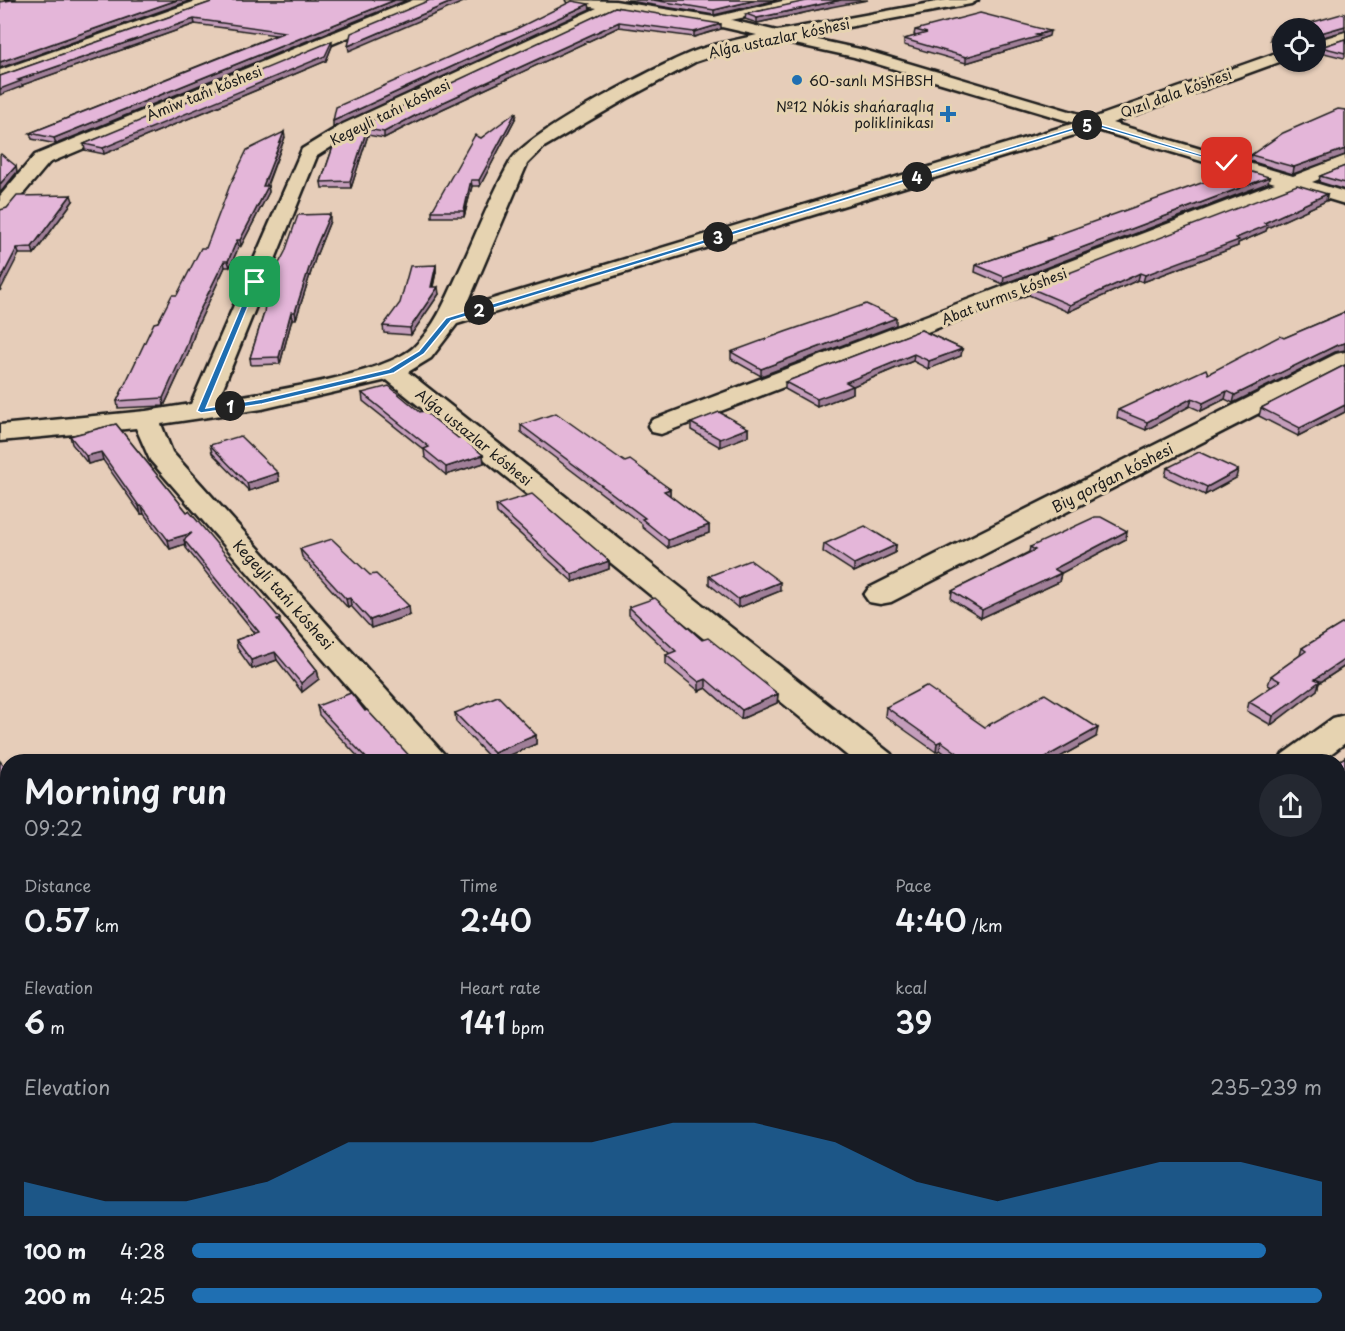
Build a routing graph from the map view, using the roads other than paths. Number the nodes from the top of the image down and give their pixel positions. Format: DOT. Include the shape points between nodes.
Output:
graph roads {
  1 [pos="8,0"];
  2 [pos="212,0"];
  3 [pos="425,0"];
  4 [pos="574,0"];
  5 [pos="808,0"];
  6 [pos="971,0"];
  7 [pos="0,2"];
  8 [pos="621,3"];
  9 [pos="875,3"];
  10 [pos="904,13"];
  11 [pos="713,21"];
  12 [pos="778,35"];
  13 [pos="1345,37"];
  14 [pos="1326,43"];
  15 [pos="1272,60"];
  16 [pos="0,76"];
  17 [pos="1092,124"];
  18 [pos="1345,162"];
  19 [pos="1295,182"];
  20 [pos="1345,198"];
  21 [pos="0,209"];
  22 [pos="449,319"];
  23 [pos="1345,359"];
  24 [pos="392,371"];
  25 [pos="201,411"];
  26 [pos="146,419"];
  27 [pos="661,426"];
  28 [pos="0,433"];
  29 [pos="880,595"];
  30 [pos="1345,726"];
  31 [pos="426,754"];
  32 [pos="868,754"];
  33 [pos="1307,754"];
  1 -- 7 [label="street"];
  2 -- 16 [label="street"];
  3 -- 21 [label="street, Ámiw tańı kóshesi" via="42,159"];
  4 -- 8 [label="street"];
  5 -- 11 [label="street, Alǵa ustazlar kóshesi"];
  6 -- 10 [label="street, Alǵa ustazlar kóshesi"];
  8 -- 11 [label="street"];
  8 -- 25 [label="street, Kegeyli tańı kóshesi" via="350,128 309,153"];
  9 -- 10 [label="street"];
  10 -- 12 [label="street, Alǵa ustazlar kóshesi"];
  11 -- 12 [label="street"];
  12 -- 17 [label="street" via="909,67"];
  12 -- 22 [label="street, Alǵa ustazlar kóshesi" via="689,59 538,144 519,162"];
  13 -- 14 [label="street"];
  15 -- 17 [label="street, Qızıl dala kóshesi"];
  17 -- 19 [label="street"];
  17 -- 22 [label="street, Qızıl dala kóshesi"];
  18 -- 19 [label="street, Abat turmıs kóshesi"];
  19 -- 20 [label="street"];
  19 -- 27 [label="street, Abat turmıs kóshesi"];
  22 -- 24 [label="street, Alǵa ustazlar kóshesi" via="422,353"];
  23 -- 29 [label="street, Biy qorǵan kóshesi"];
  24 -- 25 [label="street"];
  24 -- 32 [label="street, Alǵa ustazlar kóshesi"];
  25 -- 26 [label="street"];
  26 -- 28 [label="street"];
  26 -- 31 [label="street, Kegeyli tańı kóshesi" via="160,454"];
  30 -- 33 [label="street"];
}
